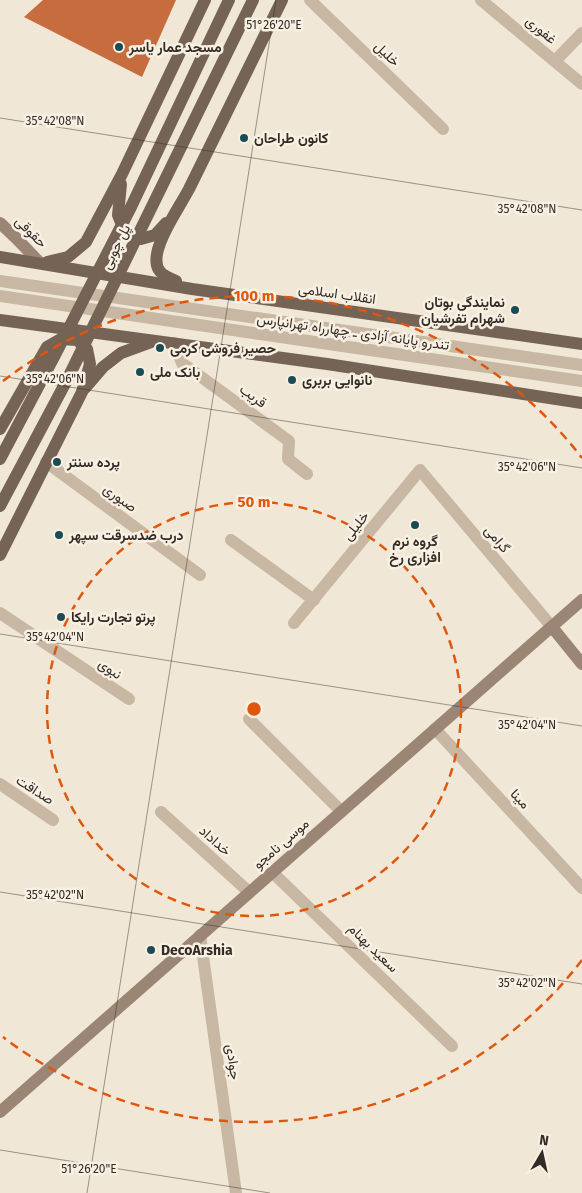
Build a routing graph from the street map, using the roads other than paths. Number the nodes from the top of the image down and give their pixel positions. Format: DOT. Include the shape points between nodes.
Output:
graph roads {
  1 [pos="205,0"];
  2 [pos="229,0"];
  3 [pos="253,0"];
  4 [pos="282,0"];
  5 [pos="310,0"];
  6 [pos="481,0"];
  7 [pos="582,33"];
  8 [pos="555,62"];
  9 [pos="582,84"];
  10 [pos="443,129"];
  11 [pos="122,174"];
  12 [pos="182,202"];
  13 [pos="0,223"];
  14 [pos="0,257"];
  15 [pos="40,263"];
  16 [pos="0,281"];
  17 [pos="192,289"];
  18 [pos="0,296"];
  19 [pos="0,320"];
  20 [pos="154,341"];
  21 [pos="174,343"];
  22 [pos="582,344"];
  23 [pos="582,364"];
  24 [pos="582,381"];
  25 [pos="82,392"];
  26 [pos="582,403"];
  27 [pos="0,429"];
  28 [pos="0,459"];
  29 [pos="46,462"];
  30 [pos="420,470"];
  31 [pos="307,474"];
  32 [pos="0,506"];
  33 [pos="231,540"];
  34 [pos="0,555"];
  35 [pos="200,575"];
  36 [pos="314,600"];
  37 [pos="582,600"];
  38 [pos="0,613"];
  39 [pos="294,623"];
  40 [pos="552,626"];
  41 [pos="582,664"];
  42 [pos="129,699"];
  43 [pos="249,719"];
  44 [pos="435,729"];
  45 [pos="0,784"];
  46 [pos="161,812"];
  47 [pos="341,812"];
  48 [pos="53,820"];
  49 [pos="272,872"];
  50 [pos="582,888"];
  51 [pos="249,892"];
  52 [pos="200,935"];
  53 [pos="452,1046"];
  54 [pos="0,1112"];
  55 [pos="236,1193"];
  1 -- 11 [label="main road"];
  2 -- 28 [label="main road, پل چوبی" via="131,207"];
  3 -- 32 [label="main road, پل چوبی" via="67,380"];
  4 -- 12 [label="main road"];
  5 -- 10 [label="street, خلیل"];
  6 -- 8 [label="street, غفوری"];
  7 -- 8 [label="street"];
  8 -- 9 [label="street, غفوری"];
  11 -- 12 [label="main road" via="118,215 124,230 141,239 155,235"];
  11 -- 15 [label="main road" via="86,242 68,257"];
  12 -- 17 [label="main road" via="157,253 157,268 162,275"];
  13 -- 15 [label="street, حقوقی"];
  14 -- 15 [label="main road, انقلاب اسلامی"];
  15 -- 17 [label="main road, انقلاب اسلامی"];
  16 -- 23 [label="street"];
  17 -- 22 [label="main road, انقلاب اسلامی"];
  18 -- 24 [label="street, تندرو پایانه آزادی ـ چهارراه تهرانپارس"];
  19 -- 20 [label="main road"];
  20 -- 21 [label="main road"];
  20 -- 25 [label="main road" via="122,353 103,367"];
  21 -- 26 [label="main road"];
  21 -- 31 [label="street, قریب" via="182,363 289,441 288,459"];
  25 -- 27 [label="main road" via="90,364 87,349 77,340 61,339 47,347"];
  25 -- 29 [label="main road"];
  29 -- 34 [label="main road"];
  29 -- 35 [label="street, صبوری"];
  30 -- 36 [label="street, خلیلی"];
  30 -- 40 [label="street, گرامی"];
  33 -- 36 [label="street"];
  36 -- 39 [label="street, خلیلی"];
  37 -- 40 [label="street, موسی نامجو"];
  38 -- 42 [label="street, نبوی"];
  40 -- 41 [label="street"];
  40 -- 44 [label="street, موسی نامجو"];
  43 -- 47 [label="street"];
  44 -- 47 [label="street, موسی نامجو"];
  44 -- 50 [label="street, مینا"];
  45 -- 48 [label="street, صداقت"];
  46 -- 51 [label="street, خداداد"];
  47 -- 49 [label="street, موسی نامجو"];
  49 -- 51 [label="street, موسی نامجو"];
  49 -- 53 [label="street, سعید بهنام"];
  51 -- 52 [label="street, موسی نامجو"];
  52 -- 54 [label="street, موسی نامجو"];
  52 -- 55 [label="street, جوادی"];
}
